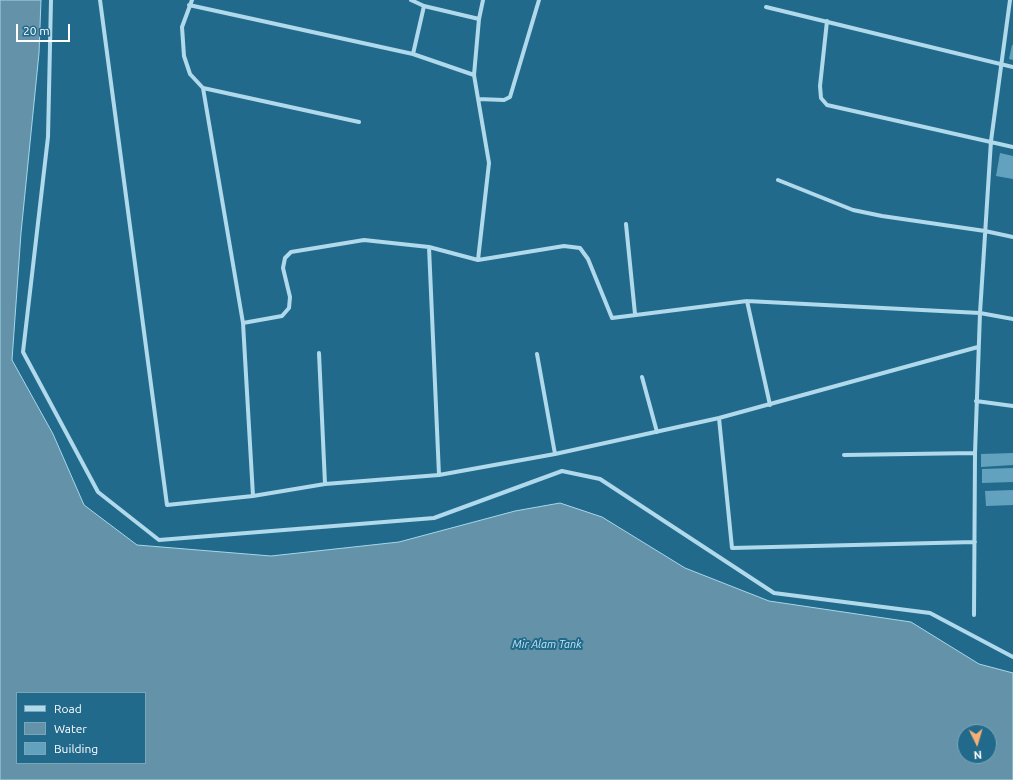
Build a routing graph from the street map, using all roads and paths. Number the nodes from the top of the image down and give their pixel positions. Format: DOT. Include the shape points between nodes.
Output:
graph roads {
  1 [pos="51,0"];
  2 [pos="100,0"];
  3 [pos="192,0"];
  4 [pos="411,0"];
  5 [pos="483,0"];
  6 [pos="539,0"];
  7 [pos="1010,0"];
  8 [pos="189,6"];
  9 [pos="424,6"];
  10 [pos="766,7"];
  11 [pos="479,19"];
  12 [pos="827,22"];
  13 [pos="413,54"];
  14 [pos="1000,64"];
  15 [pos="1013,67"];
  16 [pos="474,75"];
  17 [pos="203,88"];
  18 [pos="478,99"];
  19 [pos="359,122"];
  20 [pos="991,141"];
  21 [pos="1013,147"];
  22 [pos="778,180"];
  23 [pos="626,224"];
  24 [pos="985,230"];
  25 [pos="1013,237"];
  26 [pos="429,247"];
  27 [pos="478,260"];
  28 [pos="748,301"];
  29 [pos="980,313"];
  30 [pos="635,314"];
  31 [pos="1013,319"];
  32 [pos="244,323"];
  33 [pos="978,347"];
  34 [pos="318,353"];
  35 [pos="537,354"];
  36 [pos="642,377"];
  37 [pos="976,401"];
  38 [pos="770,405"];
  39 [pos="1013,406"];
  40 [pos="719,418"];
  41 [pos="657,432"];
  42 [pos="975,453"];
  43 [pos="555,454"];
  44 [pos="844,455"];
  45 [pos="439,475"];
  46 [pos="325,484"];
  47 [pos="253,496"];
  48 [pos="975,542"];
  49 [pos="974,615"];
  50 [pos="1013,657"];
  1 -- 50 [label="street" via="48,137 23,352 98,492 159,540 434,518 562,470 600,479 774,592 930,613"];
  2 -- 47 [label="street" via="167,505"];
  3 -- 8 [label="street"];
  4 -- 9 [label="street"];
  5 -- 11 [label="street"];
  6 -- 18 [label="street" via="510,97 504,100"];
  7 -- 14 [label="street"];
  8 -- 13 [label="street"];
  8 -- 17 [label="street" via="182,27 184,56 190,74"];
  9 -- 11 [label="street"];
  9 -- 13 [label="street"];
  10 -- 12 [label="street"];
  11 -- 16 [label="street"];
  12 -- 14 [label="street"];
  12 -- 20 [label="street" via="820,86 821,98 827,105"];
  13 -- 16 [label="street"];
  14 -- 15 [label="street"];
  14 -- 20 [label="street"];
  16 -- 18 [label="street"];
  17 -- 19 [label="street"];
  17 -- 32 [label="street"];
  18 -- 27 [label="street" via="488,163"];
  20 -- 21 [label="street"];
  20 -- 24 [label="street"];
  22 -- 24 [label="street" via="853,210"];
  23 -- 30 [label="street"];
  24 -- 25 [label="street"];
  24 -- 29 [label="street"];
  26 -- 27 [label="street"];
  26 -- 32 [label="street" via="364,240 291,252 285,258 282,268 290,297 289,308 282,316"];
  26 -- 45 [label="street"];
  27 -- 30 [label="street" via="564,246 580,248 588,260 612,318"];
  28 -- 29 [label="street"];
  28 -- 30 [label="street"];
  28 -- 38 [label="street"];
  29 -- 31 [label="street"];
  29 -- 33 [label="street"];
  32 -- 47 [label="street"];
  33 -- 37 [label="street"];
  33 -- 38 [label="street"];
  34 -- 46 [label="street"];
  35 -- 43 [label="street"];
  36 -- 41 [label="street"];
  37 -- 39 [label="street"];
  37 -- 42 [label="street"];
  38 -- 40 [label="street"];
  40 -- 41 [label="street"];
  40 -- 48 [label="street" via="732,548"];
  41 -- 43 [label="street"];
  42 -- 44 [label="street"];
  42 -- 48 [label="street"];
  43 -- 45 [label="street"];
  45 -- 46 [label="street"];
  46 -- 47 [label="street"];
  48 -- 49 [label="street"];
}
